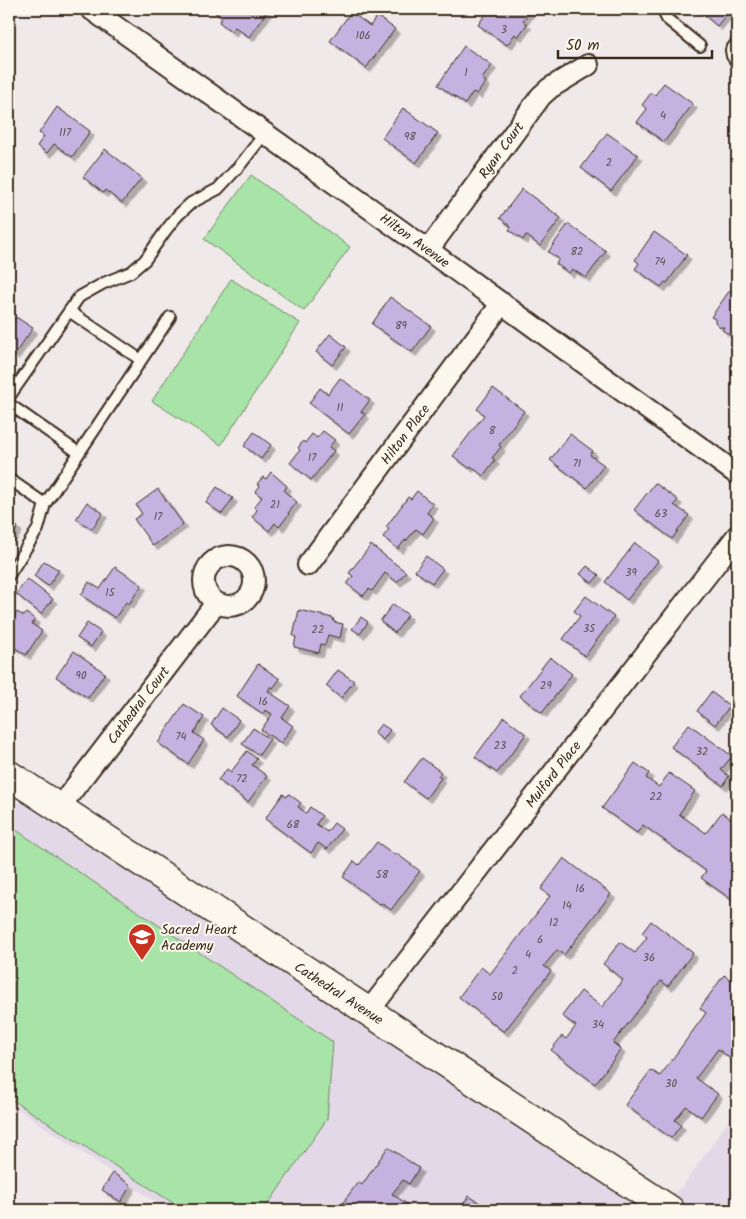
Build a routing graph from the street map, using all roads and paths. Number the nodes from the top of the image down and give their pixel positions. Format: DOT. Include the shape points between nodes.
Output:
graph roads {
  1 [pos="91,9"];
  2 [pos="666,9"];
  3 [pos="737,42"];
  4 [pos="700,46"];
  5 [pos="737,64"];
  6 [pos="588,65"];
  7 [pos="265,133"];
  8 [pos="428,250"];
  9 [pos="502,303"];
  10 [pos="69,311"];
  11 [pos="170,317"];
  12 [pos="141,360"];
  13 [pos="9,397"];
  14 [pos="9,404"];
  15 [pos="79,453"];
  16 [pos="737,474"];
  17 [pos="9,479"];
  18 [pos="45,504"];
  19 [pos="737,536"];
  20 [pos="308,565"];
  21 [pos="9,575"];
  22 [pos="216,603"];
  23 [pos="9,774"];
  24 [pos="59,808"];
  25 [pos="368,1012"];
  26 [pos="670,1210"];
  1 -- 7 [label="street, Hilton Avenue"];
  2 -- 4 [label="lane" via="667,19"];
  3 -- 5 [label="lane" via="731,50"];
  6 -- 8 [label="street, Ryan Court" via="541,96"];
  7 -- 8 [label="street, Hilton Avenue"];
  7 -- 10 [label="lane" via="218,189 178,214 145,260 131,272 79,297"];
  8 -- 9 [label="street, Hilton Avenue"];
  9 -- 16 [label="street, Hilton Avenue"];
  9 -- 20 [label="street, Hilton Place"];
  10 -- 12 [label="lane"];
  10 -- 13 [label="lane"];
  11 -- 12 [label="lane"];
  12 -- 15 [label="lane"];
  14 -- 15 [label="lane"];
  15 -- 18 [label="lane"];
  17 -- 18 [label="lane"];
  18 -- 21 [label="lane" via="38,529"];
  19 -- 25 [label="street, Mulford Place"];
  22 -- 24 [label="street, Cathedral Court"];
  23 -- 24 [label="street, Cathedral Avenue"];
  24 -- 25 [label="street, Cathedral Avenue"];
  25 -- 26 [label="street, Cathedral Avenue"];
}
